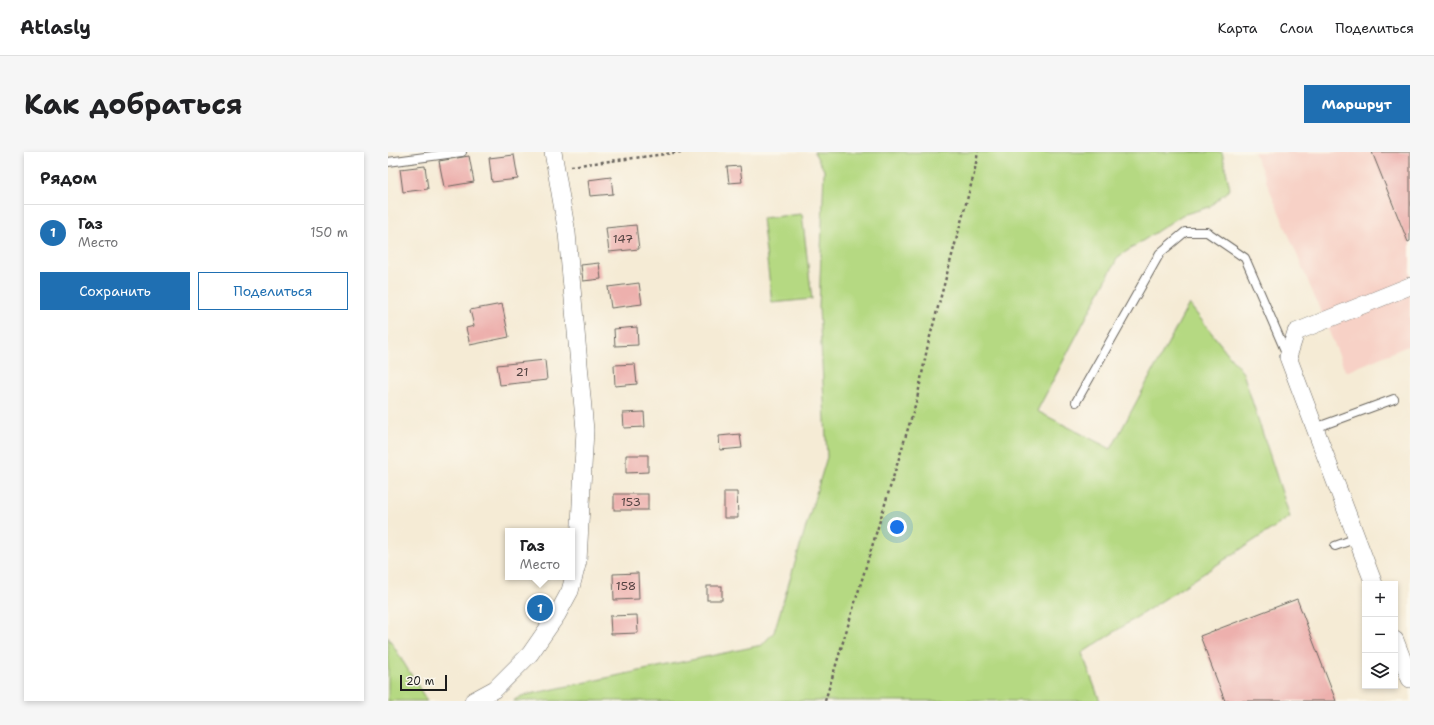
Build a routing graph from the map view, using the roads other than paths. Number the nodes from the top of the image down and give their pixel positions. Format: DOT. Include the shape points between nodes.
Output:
graph roads {
  1 [pos="462,152"];
  2 [pos="555,160"];
  3 [pos="388,162"];
  4 [pos="1410,286"];
  5 [pos="1288,357"];
  6 [pos="1394,399"];
  7 [pos="1076,402"];
  8 [pos="1315,428"];
  9 [pos="1357,538"];
  10 [pos="1335,546"];
  11 [pos="575,572"];
  12 [pos="573,580"];
  13 [pos="1373,581"];
  14 [pos="1398,648"];
  15 [pos="1410,679"];
  16 [pos="473,701"];
  1 -- 3 [label="lane"];
  2 -- 11 [label="street" via="567,233 585,430 578,561"];
  4 -- 5 [label="street" via="1296,332"];
  5 -- 7 [label="lane" via="1245,258 1207,232 1185,232 1160,253"];
  5 -- 8 [label="street"];
  6 -- 8 [label="lane"];
  8 -- 9 [label="street"];
  9 -- 10 [label="lane"];
  9 -- 13 [label="street"];
  12 -- 16 [label="street" via="557,615 530,654 495,689"];
  14 -- 15 [label="street"];
}
